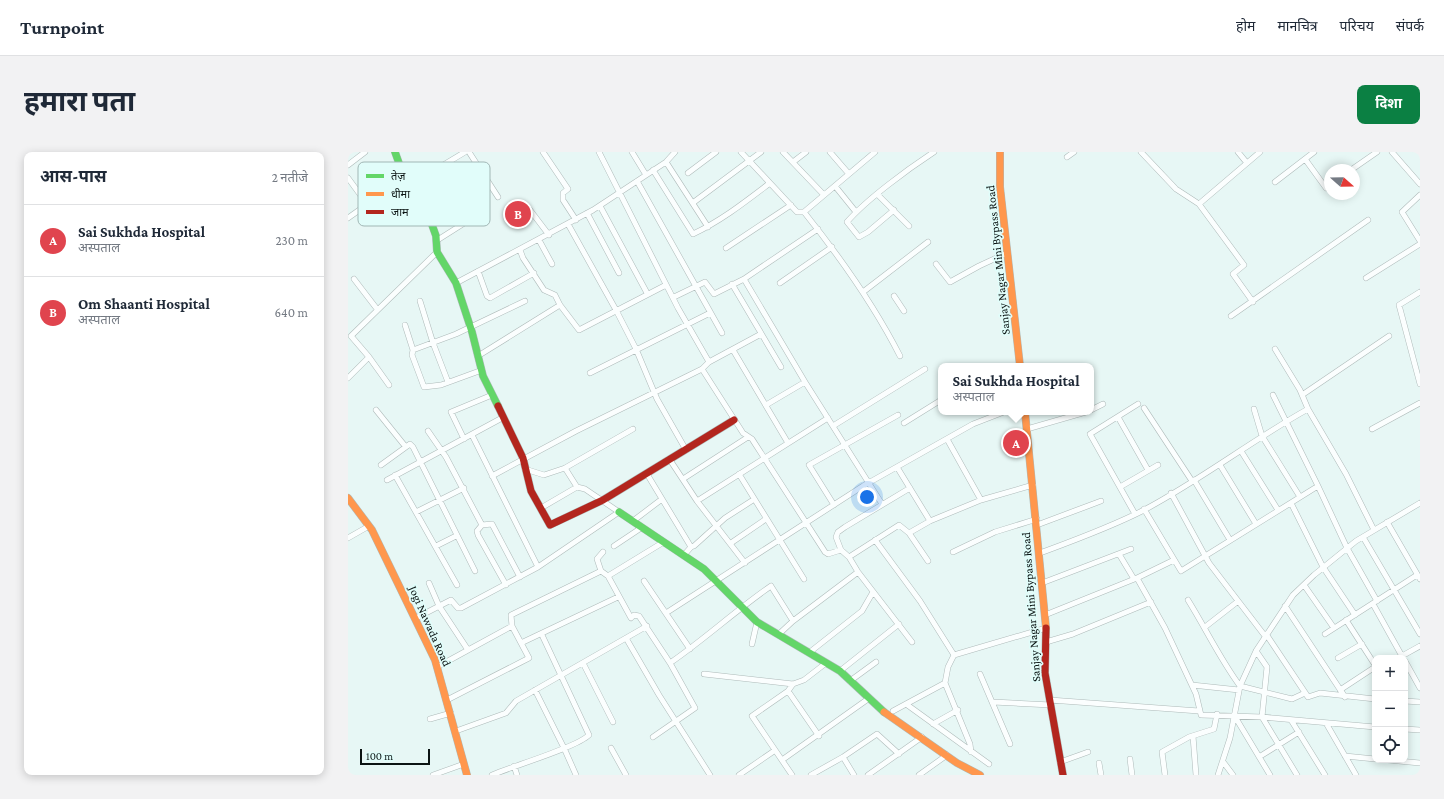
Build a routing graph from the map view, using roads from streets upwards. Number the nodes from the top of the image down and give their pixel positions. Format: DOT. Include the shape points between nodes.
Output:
graph roads {
  1 [pos="365,152"];
  2 [pos="395,152"];
  3 [pos="465,152"];
  4 [pos="469,152"];
  5 [pos="543,152"];
  6 [pos="599,152"];
  7 [pos="632,152"];
  8 [pos="674,152"];
  9 [pos="716,152"];
  10 [pos="741,152"];
  11 [pos="761,152"];
  12 [pos="783,152"];
  13 [pos="806,152"];
  14 [pos="830,152"];
  15 [pos="874,152"];
  16 [pos="934,152"];
  17 [pos="1000,152"];
  18 [pos="1074,152"];
  19 [pos="1141,152"];
  20 [pos="1238,152"];
  21 [pos="1260,152"];
  22 [pos="1314,152"];
  23 [pos="1376,152"];
  24 [pos="1392,152"];
  25 [pos="1066,157"];
  26 [pos="1305,159"];
  27 [pos="399,162"];
  28 [pos="448,162"];
  29 [pos="475,162"];
  30 [pos="666,162"];
  31 [pos="750,162"];
  32 [pos="793,162"];
  33 [pos="1247,163"];
  34 [pos="1359,164"];
  35 [pos="348,165"];
  36 [pos="653,170"];
  37 [pos="688,173"];
  38 [pos="849,174"];
  39 [pos="646,175"];
  40 [pos="348,178"];
  41 [pos="637,181"];
  42 [pos="1275,182"];
  43 [pos="770,183"];
  44 [pos="1420,184"];
  45 [pos="490,185"];
  46 [pos="1324,185"];
  47 [pos="835,186"];
  48 [pos="358,192"];
  49 [pos="620,192"];
  50 [pos="824,195"];
  51 [pos="878,195"];
  52 [pos="1420,195"];
  53 [pos="498,197"];
  54 [pos="694,202"];
  55 [pos="1199,204"];
  56 [pos="790,205"];
  57 [pos="600,206"];
  58 [pos="530,210"];
  59 [pos="894,210"];
  60 [pos="358,211"];
  61 [pos="804,212"];
  62 [pos="856,212"];
  63 [pos="587,213"];
  64 [pos="348,218"];
  65 [pos="576,220"];
  66 [pos="1368,220"];
  67 [pos="568,224"];
  68 [pos="432,226"];
  69 [pos="460,226"];
  70 [pos="909,226"];
  71 [pos="708,227"];
  72 [pos="818,229"];
  73 [pos="549,235"];
  74 [pos="539,240"];
  75 [pos="436,241"];
  76 [pos="928,242"];
  77 [pos="1420,242"];
  78 [pos="832,247"];
  79 [pos="726,248"];
  80 [pos="520,250"];
  81 [pos="436,252"];
  82 [pos="1007,253"];
  83 [pos="552,264"];
  84 [pos="936,264"];
  85 [pos="478,271"];
  86 [pos="534,272"];
  87 [pos="619,273"];
  88 [pos="1366,278"];
  89 [pos="744,279"];
  90 [pos="354,280"];
  91 [pos="780,282"];
  92 [pos="456,283"];
  93 [pos="666,284"];
  94 [pos="732,284"];
  95 [pos="696,286"];
  96 [pos="863,292"];
  97 [pos="1420,292"];
  98 [pos="647,293"];
  99 [pos="894,296"];
  100 [pos="674,297"];
  101 [pos="420,301"];
  102 [pos="526,301"];
  103 [pos="1253,302"];
  104 [pos="560,305"];
  105 [pos="377,309"];
  106 [pos="616,310"];
  107 [pos="904,312"];
  108 [pos="710,313"];
  109 [pos="1231,316"];
  110 [pos="405,325"];
  111 [pos="688,325"];
  112 [pos="470,326"];
  113 [pos="722,333"];
  114 [pos="761,334"];
  115 [pos="349,336"];
  116 [pos="1389,336"];
  117 [pos="433,343"];
  118 [pos="636,349"];
  119 [pos="1275,349"];
  120 [pos="413,350"];
  121 [pos="732,350"];
  122 [pos="478,356"];
  123 [pos="900,356"];
  124 [pos="369,357"];
  125 [pos="709,362"];
  126 [pos="1020,363"];
  127 [pos="781,367"];
  128 [pos="702,369"];
  129 [pos="925,369"];
  130 [pos="482,370"];
  131 [pos="590,373"];
  132 [pos="348,378"];
  133 [pos="448,382"];
  134 [pos="805,382"];
  135 [pos="1420,384"];
  136 [pos="389,385"];
  137 [pos="655,393"];
  138 [pos="492,395"];
  139 [pos="1273,395"];
  140 [pos="1302,395"];
  141 [pos="938,402"];
  142 [pos="1420,403"];
  143 [pos="1102,404"];
  144 [pos="1138,404"];
  145 [pos="766,406"];
  146 [pos="1094,408"];
  147 [pos="1144,408"];
  148 [pos="1254,409"];
  149 [pos="1308,409"];
  150 [pos="376,410"];
  151 [pos="898,415"];
  152 [pos="996,415"];
  153 [pos="1025,415"];
  154 [pos="1076,415"];
  155 [pos="1118,417"];
  156 [pos="502,418"];
  157 [pos="828,418"];
  158 [pos="734,420"];
  159 [pos="1285,421"];
  160 [pos="904,423"];
  161 [pos="833,426"];
  162 [pos="633,429"];
  163 [pos="1027,429"];
  164 [pos="1372,430"];
  165 [pos="428,431"];
  166 [pos="472,435"];
  167 [pos="1262,436"];
  168 [pos="748,437"];
  169 [pos="464,439"];
  170 [pos="947,439"];
  171 [pos="788,443"];
  172 [pos="844,444"];
  173 [pos="405,446"];
  174 [pos="686,450"];
  175 [pos="442,451"];
  176 [pos="1241,451"];
  177 [pos="523,458"];
  178 [pos="764,459"];
  179 [pos="670,460"];
  180 [pos="419,462"];
  181 [pos="381,464"];
  182 [pos="1158,465"];
  183 [pos="1220,465"];
  184 [pos="897,467"];
  185 [pos="565,468"];
  186 [pos="525,469"];
  187 [pos="1148,470"];
  188 [pos="647,474"];
  189 [pos="738,474"];
  190 [pos="395,475"];
  191 [pos="492,476"];
  192 [pos="683,479"];
  193 [pos="387,480"];
  194 [pos="1193,481"];
  195 [pos="869,482"];
  196 [pos="1034,485"];
  197 [pos="1318,486"];
  198 [pos="577,487"];
  199 [pos="1120,487"];
  200 [pos="464,488"];
  201 [pos="910,488"];
  202 [pos="1171,493"];
  203 [pos="1300,497"];
  204 [pos="348,498"];
  205 [pos="662,499"];
  206 [pos="603,500"];
  207 [pos="754,500"];
  208 [pos="981,500"];
  209 [pos="439,501"];
  210 [pos="697,501"];
  211 [pos="1101,501"];
  212 [pos="1291,503"];
  213 [pos="1420,503"];
  214 [pos="882,504"];
  215 [pos="834,505"];
  216 [pos="541,508"];
  217 [pos="1144,509"];
  218 [pos="1278,510"];
  219 [pos="416,512"];
  220 [pos="619,512"];
  221 [pos="1135,514"];
  222 [pos="766,519"];
  223 [pos="633,521"];
  224 [pos="930,521"];
  225 [pos="1037,522"];
  226 [pos="1387,522"];
  227 [pos="807,523"];
  228 [pos="1256,524"];
  229 [pos="482,525"];
  230 [pos="369,526"];
  231 [pos="716,527"];
  232 [pos="641,528"];
  233 [pos="1374,530"];
  234 [pos="908,533"];
  235 [pos="456,536"];
  236 [pos="1363,537"];
  237 [pos="348,538"];
  238 [pos="780,540"];
  239 [pos="875,540"];
  240 [pos="1230,540"];
  241 [pos="662,543"];
  242 [pos="730,543"];
  243 [pos="436,546"];
  244 [pos="614,546"];
  245 [pos="692,547"];
  246 [pos="1347,548"];
  247 [pos="1131,549"];
  248 [pos="841,550"];
  249 [pos="603,552"];
  250 [pos="953,552"];
  251 [pos="1040,553"];
  252 [pos="1119,554"];
  253 [pos="684,555"];
  254 [pos="1205,556"];
  255 [pos="849,557"];
  256 [pos="1174,560"];
  257 [pos="928,561"];
  258 [pos="745,563"];
  259 [pos="538,567"];
  260 [pos="1323,568"];
  261 [pos="475,571"];
  262 [pos="601,572"];
  263 [pos="858,572"];
  264 [pos="608,576"];
  265 [pos="520,577"];
  266 [pos="1419,577"];
  267 [pos="1135,578"];
  268 [pos="804,579"];
  269 [pos="644,580"];
  270 [pos="717,581"];
  271 [pos="1042,583"];
  272 [pos="429,584"];
  273 [pos="457,585"];
  274 [pos="506,585"];
  275 [pos="1304,585"];
  276 [pos="1394,590"];
  277 [pos="873,592"];
  278 [pos="618,597"];
  279 [pos="1188,600"];
  280 [pos="1151,602"];
  281 [pos="1237,602"];
  282 [pos="1375,602"];
  283 [pos="439,606"];
  284 [pos="741,606"];
  285 [pos="1285,606"];
  286 [pos="666,613"];
  287 [pos="1045,615"];
  288 [pos="1355,615"];
  289 [pos="416,618"];
  290 [pos="1346,620"];
  291 [pos="793,621"];
  292 [pos="757,622"];
  293 [pos="899,624"];
  294 [pos="512,626"];
  295 [pos="647,626"];
  296 [pos="1046,628"];
  297 [pos="1205,628"];
  298 [pos="1334,628"];
  299 [pos="779,634"];
  300 [pos="1325,634"];
  301 [pos="1420,634"];
  302 [pos="542,635"];
  303 [pos="1266,635"];
  304 [pos="626,638"];
  305 [pos="912,642"];
  306 [pos="1046,642"];
  307 [pos="522,643"];
  308 [pos="752,644"];
  309 [pos="1362,644"];
  310 [pos="1420,646"];
  311 [pos="690,649"];
  312 [pos="468,650"];
  313 [pos="1256,651"];
  314 [pos="810,652"];
  315 [pos="954,655"];
  316 [pos="1401,655"];
  317 [pos="1408,655"];
  318 [pos="1338,658"];
  319 [pos="1372,661"];
  320 [pos="876,662"];
  321 [pos="583,663"];
  322 [pos="670,663"];
  323 [pos="826,663"];
  324 [pos="437,667"];
  325 [pos="1372,668"];
  326 [pos="1408,668"];
  327 [pos="840,671"];
  328 [pos="704,674"];
  329 [pos="980,674"];
  330 [pos="561,675"];
  331 [pos="850,681"];
  332 [pos="946,683"];
  333 [pos="793,684"];
  334 [pos="1192,685"];
  335 [pos="1239,688"];
  336 [pos="1420,688"];
  337 [pos="535,690"];
  338 [pos="1340,690"];
  339 [pos="788,691"];
  340 [pos="1264,693"];
  341 [pos="1305,693"];
  342 [pos="1345,697"];
  343 [pos="868,699"];
  344 [pos="1372,699"];
  345 [pos="447,700"];
  346 [pos="1408,701"];
  347 [pos="993,702"];
  348 [pos="1420,702"];
  349 [pos="1050,703"];
  350 [pos="906,704"];
  351 [pos="958,710"];
  352 [pos="893,711"];
  353 [pos="1200,711"];
  354 [pos="451,713"];
  355 [pos="1217,714"];
  356 [pos="1234,715"];
  357 [pos="1262,717"];
  358 [pos="430,719"];
  359 [pos="1291,720"];
  360 [pos="613,722"];
  361 [pos="676,722"];
  362 [pos="1326,723"];
  363 [pos="933,724"];
  364 [pos="1372,727"];
  365 [pos="1408,729"];
  366 [pos="1420,730"];
  367 [pos="456,731"];
  368 [pos="1299,732"];
  369 [pos="819,736"];
  370 [pos="1193,736"];
  371 [pos="653,737"];
  372 [pos="922,737"];
  373 [pos="1010,744"];
  374 [pos="1279,745"];
  375 [pos="564,748"];
  376 [pos="611,748"];
  377 [pos="774,751"];
  378 [pos="970,752"];
  379 [pos="1088,752"];
  380 [pos="899,754"];
  381 [pos="947,755"];
  382 [pos="1345,756"];
  383 [pos="843,757"];
  384 [pos="1259,757"];
  385 [pos="1130,759"];
  386 [pos="1372,759"];
  387 [pos="782,760"];
  388 [pos="1060,762"];
  389 [pos="1408,762"];
  390 [pos="1099,763"];
  391 [pos="1224,763"];
  392 [pos="1420,763"];
  393 [pos="464,764"];
  394 [pos="989,764"];
  395 [pos="514,766"];
  396 [pos="707,774"];
  397 [pos="741,774"];
  398 [pos="433,775"];
  399 [pos="467,775"];
  400 [pos="492,775"];
  401 [pos="517,775"];
  402 [pos="576,775"];
  403 [pos="626,775"];
  404 [pos="792,775"];
  405 [pos="811,775"];
  406 [pos="854,775"];
  407 [pos="868,775"];
  408 [pos="919,775"];
  409 [pos="980,775"];
  410 [pos="1062,775"];
  411 [pos="1101,775"];
  412 [pos="1132,775"];
  413 [pos="1165,775"];
  414 [pos="1196,775"];
  415 [pos="1218,775"];
  416 [pos="1233,775"];
  417 [pos="1270,775"];
  418 [pos="1297,775"];
  419 [pos="1325,775"];
  420 [pos="1356,775"];
  1 -- 35 [label="street"];
  2 -- 27 [label="street"];
  3 -- 28 [label="street"];
  4 -- 29 [label="street"];
  5 -- 65 [label="street" via="568,189 563,193 563,200"];
  6 -- 49 [label="street"];
  7 -- 39 [label="street"];
  8 -- 30 [label="street"];
  9 -- 37 [label="street"];
  10 -- 31 [label="street"];
  11 -- 31 [label="street"];
  12 -- 32 [label="street"];
  13 -- 32 [label="street"];
  14 -- 38 [label="street"];
  15 -- 38 [label="street"];
  16 -- 51 [label="street"];
  17 -- 82 [label="street, Sanjay Nagar Mini Bypass Road" via="1000,187"];
  18 -- 25 [label="street"];
  19 -- 55 [label="street" via="1176,189"];
  20 -- 33 [label="street"];
  21 -- 33 [label="street"];
  22 -- 26 [label="street"];
  23 -- 34 [label="street"];
  24 -- 44 [label="street"];
  26 -- 42 [label="street"];
  26 -- 46 [label="street"];
  30 -- 36 [label="street"];
  30 -- 54 [label="street"];
  31 -- 43 [label="street"];
  31 -- 54 [label="street"];
  32 -- 50 [label="street"];
  33 -- 55 [label="street"];
  36 -- 39 [label="street"];
  36 -- 71 [label="street" via="693,234"];
  38 -- 47 [label="street"];
  39 -- 41 [label="street"];
  40 -- 48 [label="street"];
  41 -- 49 [label="street"];
  41 -- 95 [label="street"];
  43 -- 56 [label="street"];
  43 -- 71 [label="street"];
  45 -- 53 [label="street"];
  47 -- 50 [label="street"];
  47 -- 62 [label="street"];
  49 -- 57 [label="street"];
  49 -- 93 [label="street"];
  50 -- 61 [label="street"];
  51 -- 59 [label="street"];
  51 -- 62 [label="street"];
  52 -- 77 [label="street" via="1402,212"];
  54 -- 71 [label="street"];
  55 -- 103 [label="street" via="1244,265 1233,274"];
  56 -- 61 [label="street" via="797,212"];
  56 -- 79 [label="street"];
  57 -- 63 [label="street"];
  57 -- 98 [label="street"];
  58 -- 73 [label="street"];
  59 -- 62 [label="street" via="859,237 847,222"];
  59 -- 70 [label="street"];
  60 -- 64 [label="street"];
  61 -- 72 [label="street"];
  63 -- 65 [label="street"];
  63 -- 87 [label="street"];
  65 -- 67 [label="street"];
  66 -- 103 [label="street"];
  67 -- 73 [label="street"];
  67 -- 106 [label="street"];
  68 -- 75 [label="street"];
  69 -- 75 [label="street"];
  72 -- 78 [label="street"];
  72 -- 89 [label="street"];
  73 -- 74 [label="street"];
  74 -- 80 [label="street"];
  74 -- 83 [label="street"];
  75 -- 81 [label="street"];
  76 -- 96 [label="street"];
  77 -- 88 [label="street"];
  78 -- 91 [label="street"];
  78 -- 96 [label="street"];
  80 -- 85 [label="street"];
  80 -- 86 [label="street" via="522,258"];
  81 -- 92 [label="street"];
  81 -- 105 [label="street"];
  82 -- 84 [label="street" via="950,282"];
  82 -- 126 [label="street, Sanjay Nagar Mini Bypass Road"];
  85 -- 86 [label="street" via="490,298"];
  85 -- 92 [label="street"];
  86 -- 104 [label="street" via="544,290 555,295"];
  89 -- 94 [label="street"];
  89 -- 134 [label="street"];
  90 -- 105 [label="street"];
  92 -- 112 [label="street"];
  93 -- 98 [label="street"];
  93 -- 100 [label="street"];
  94 -- 95 [label="street" via="714,294 705,282"];
  94 -- 114 [label="street"];
  95 -- 100 [label="street"];
  95 -- 108 [label="street"];
  96 -- 123 [label="street"];
  97 -- 135 [label="street" via="1399,305"];
  98 -- 106 [label="street"];
  99 -- 107 [label="street"];
  100 -- 111 [label="street"];
  101 -- 117 [label="street"];
  102 -- 112 [label="street" via="502,314"];
  103 -- 109 [label="street"];
  104 -- 106 [label="street" via="579,330"];
  104 -- 122 [label="street"];
  105 -- 115 [label="street"];
  106 -- 118 [label="street"];
  108 -- 111 [label="street"];
  108 -- 113 [label="street"];
  110 -- 120 [label="street"];
  111 -- 118 [label="street"];
  111 -- 125 [label="street"];
  112 -- 117 [label="street"];
  112 -- 122 [label="street"];
  114 -- 121 [label="street"];
  114 -- 127 [label="street"];
  115 -- 124 [label="street"];
  116 -- 140 [label="street"];
  117 -- 120 [label="street"];
  117 -- 133 [label="street"];
  118 -- 131 [label="street"];
  118 -- 137 [label="street"];
  119 -- 140 [label="street"];
  120 -- 133 [label="street" via="412,354 424,387"];
  121 -- 125 [label="street"];
  121 -- 145 [label="street"];
  122 -- 130 [label="street"];
  124 -- 132 [label="street"];
  124 -- 136 [label="street"];
  125 -- 128 [label="street"];
  128 -- 137 [label="street"];
  128 -- 158 [label="street"];
  129 -- 161 [label="street"];
  130 -- 133 [label="street"];
  130 -- 138 [label="street"];
  134 -- 145 [label="street"];
  134 -- 157 [label="street"];
  137 -- 174 [label="street"];
  137 -- 177 [label="street"];
  138 -- 156 [label="street"];
  138 -- 169 [label="street" via="451,412"];
  139 -- 159 [label="street"];
  140 -- 149 [label="street"];
  141 -- 160 [label="street"];
  142 -- 164 [label="street"];
  143 -- 146 [label="street"];
  144 -- 155 [label="street"];
  145 -- 171 [label="street"];
  147 -- 194 [label="street"];
  148 -- 167 [label="street"];
  149 -- 159 [label="street"];
  149 -- 233 [label="street" via="1346,474"];
  150 -- 173 [label="street"];
  151 -- 172 [label="street"];
  152 -- 170 [label="street" via="973,424"];
  153 -- 163 [label="street, Sanjay Nagar Mini Bypass Road"];
  154 -- 163 [label="street"];
  155 -- 187 [label="street"];
  155 -- 199 [label="street" via="1090,434"];
  156 -- 166 [label="street"];
  156 -- 177 [label="street"];
  157 -- 161 [label="street"];
  157 -- 171 [label="street"];
  158 -- 168 [label="street"];
  158 -- 174 [label="street"];
  159 -- 167 [label="street"];
  159 -- 197 [label="street"];
  161 -- 172 [label="street"];
  162 -- 185 [label="street"];
  163 -- 196 [label="street, Sanjay Nagar Mini Bypass Road"];
  165 -- 175 [label="street"];
  166 -- 169 [label="street"];
  166 -- 191 [label="street"];
  167 -- 176 [label="street"];
  167 -- 203 [label="street"];
  168 -- 178 [label="street" via="752,439"];
  168 -- 192 [label="street"];
  169 -- 175 [label="street"];
  170 -- 184 [label="street"];
  170 -- 208 [label="street"];
  171 -- 178 [label="street"];
  172 -- 195 [label="street"];
  172 -- 215 [label="street" via="809,465"];
  173 -- 180 [label="street" via="410,444"];
  173 -- 181 [label="street"];
  174 -- 179 [label="street"];
  175 -- 180 [label="street"];
  175 -- 200 [label="street"];
  176 -- 183 [label="street"];
  176 -- 218 [label="street"];
  177 -- 186 [label="street"];
  177 -- 191 [label="street"];
  178 -- 189 [label="street"];
  178 -- 227 [label="street"];
  179 -- 188 [label="street"];
  179 -- 192 [label="street"];
  180 -- 190 [label="street"];
  180 -- 209 [label="street"];
  182 -- 187 [label="street"];
  183 -- 194 [label="street"];
  183 -- 228 [label="street"];
  184 -- 195 [label="street"];
  184 -- 201 [label="street"];
  185 -- 186 [label="street" via="544,475"];
  185 -- 198 [label="street"];
  186 -- 216 [label="street" via="531,491"];
  187 -- 199 [label="street"];
  188 -- 205 [label="street"];
  188 -- 206 [label="street"];
  189 -- 207 [label="street"];
  189 -- 210 [label="street"];
  190 -- 193 [label="street"];
  190 -- 219 [label="street"];
  191 -- 259 [label="street"];
  192 -- 210 [label="street"];
  194 -- 202 [label="street"];
  194 -- 240 [label="street"];
  195 -- 214 [label="street"];
  195 -- 215 [label="street"];
  196 -- 208 [label="street"];
  196 -- 225 [label="street, Sanjay Nagar Mini Bypass Road"];
  197 -- 203 [label="street"];
  197 -- 246 [label="street"];
  198 -- 206 [label="street"];
  198 -- 216 [label="street"];
  199 -- 221 [label="street"];
  200 -- 209 [label="street"];
  200 -- 229 [label="street"];
  201 -- 214 [label="street"];
  201 -- 224 [label="street"];
  202 -- 217 [label="street"];
  202 -- 254 [label="street"];
  203 -- 212 [label="street"];
  204 -- 230 [label="street, Jogi Nawada Road"];
  205 -- 223 [label="street"];
  205 -- 245 [label="street"];
  206 -- 216 [label="street" via="550,525"];
  206 -- 220 [label="street"];
  207 -- 222 [label="street"];
  207 -- 231 [label="street" via="725,518"];
  208 -- 224 [label="street"];
  209 -- 219 [label="street"];
  209 -- 235 [label="street"];
  210 -- 231 [label="street"];
  211 -- 225 [label="street"];
  212 -- 218 [label="street"];
  212 -- 260 [label="street"];
  213 -- 226 [label="street"];
  214 -- 248 [label="street" via="838,532 836,537"];
  215 -- 227 [label="street"];
  217 -- 221 [label="street"];
  217 -- 256 [label="street"];
  218 -- 228 [label="street"];
  219 -- 243 [label="street"];
  220 -- 223 [label="street"];
  220 -- 259 [label="street"];
  221 -- 251 [label="street"];
  222 -- 238 [label="street"];
  222 -- 242 [label="street"];
  223 -- 232 [label="street"];
  224 -- 234 [label="street"];
  225 -- 250 [label="street" via="995,532"];
  225 -- 251 [label="street, Sanjay Nagar Mini Bypass Road"];
  226 -- 233 [label="street"];
  226 -- 266 [label="street"];
  227 -- 238 [label="street"];
  227 -- 248 [label="street" via="825,552 828,554"];
  228 -- 240 [label="street"];
  229 -- 265 [label="street" via="492,524"];
  229 -- 274 [label="street" via="477,531 478,534"];
  230 -- 237 [label="street"];
  230 -- 289 [label="street, Jogi Nawada Road"];
  231 -- 242 [label="street"];
  231 -- 245 [label="street"];
  232 -- 241 [label="street"];
  232 -- 244 [label="street"];
  233 -- 236 [label="street"];
  234 -- 239 [label="street" via="899,525"];
  234 -- 257 [label="street"];
  235 -- 243 [label="street"];
  235 -- 261 [label="street"];
  236 -- 246 [label="street"];
  236 -- 276 [label="street"];
  238 -- 258 [label="street"];
  238 -- 268 [label="street"];
  239 -- 255 [label="street"];
  239 -- 315 [label="street" via="920,601"];
  240 -- 254 [label="street"];
  241 -- 253 [label="street"];
  241 -- 264 [label="street"];
  242 -- 258 [label="street"];
  243 -- 273 [label="street"];
  245 -- 253 [label="street"];
  246 -- 260 [label="street"];
  246 -- 282 [label="street"];
  247 -- 252 [label="street"];
  248 -- 255 [label="street"];
  249 -- 262 [label="street" via="597,559"];
  251 -- 271 [label="street, Sanjay Nagar Mini Bypass Road"];
  252 -- 267 [label="street"];
  252 -- 271 [label="street"];
  253 -- 270 [label="street"];
  254 -- 256 [label="street" via="1181,571"];
  254 -- 281 [label="street"];
  255 -- 263 [label="street"];
  256 -- 267 [label="street"];
  258 -- 270 [label="street"];
  259 -- 265 [label="street"];
  260 -- 275 [label="street"];
  260 -- 288 [label="street"];
  262 -- 264 [label="street"];
  262 -- 294 [label="street" via="510,615"];
  263 -- 277 [label="street"];
  263 -- 291 [label="street"];
  264 -- 278 [label="street"];
  265 -- 274 [label="street"];
  266 -- 276 [label="street"];
  267 -- 280 [label="street"];
  267 -- 287 [label="street"];
  269 -- 286 [label="street"];
  270 -- 284 [label="street"];
  270 -- 286 [label="street"];
  271 -- 287 [label="street, Sanjay Nagar Mini Bypass Road"];
  272 -- 283 [label="street"];
  274 -- 283 [label="street" via="461,608 451,600"];
  275 -- 285 [label="street"];
  275 -- 298 [label="street"];
  276 -- 282 [label="street"];
  276 -- 301 [label="street"];
  277 -- 293 [label="street"];
  277 -- 314 [label="street" via="862,611"];
  278 -- 295 [label="street" via="631,618 634,615 639,616"];
  278 -- 302 [label="street"];
  279 -- 297 [label="street"];
  280 -- 306 [label="street" via="1073,634"];
  280 -- 334 [label="street"];
  281 -- 297 [label="street"];
  281 -- 303 [label="street"];
  282 -- 288 [label="street"];
  282 -- 316 [label="street"];
  283 -- 289 [label="street"];
  283 -- 312 [label="street"];
  284 -- 291 [label="street" via="771,586"];
  284 -- 292 [label="street"];
  284 -- 311 [label="street"];
  285 -- 303 [label="street"];
  285 -- 338 [label="street"];
  286 -- 311 [label="street"];
  287 -- 296 [label="street, Sanjay Nagar Mini Bypass Road"];
  288 -- 290 [label="street"];
  289 -- 324 [label="street, Jogi Nawada Road"];
  290 -- 298 [label="street"];
  290 -- 309 [label="street"];
  291 -- 299 [label="street"];
  292 -- 299 [label="street"];
  292 -- 308 [label="street"];
  293 -- 305 [label="street"];
  293 -- 327 [label="street"];
  294 -- 307 [label="street"];
  294 -- 312 [label="street"];
  295 -- 304 [label="street"];
  295 -- 322 [label="street"];
  296 -- 306 [label="street, Sanjay Nagar Mini Bypass Road"];
  296 -- 315 [label="street"];
  297 -- 335 [label="street" via="1219,657"];
  298 -- 300 [label="street"];
  299 -- 314 [label="street"];
  302 -- 307 [label="street"];
  302 -- 330 [label="street"];
  303 -- 313 [label="street"];
  303 -- 341 [label="street"];
  304 -- 321 [label="street"];
  304 -- 361 [label="street"];
  306 -- 349 [label="street, Sanjay Nagar Mini Bypass Road" via="1045,673"];
  307 -- 345 [label="street" via="529,658"];
  309 -- 318 [label="street"];
  309 -- 319 [label="street"];
  310 -- 317 [label="street"];
  311 -- 322 [label="street"];
  312 -- 324 [label="street"];
  313 -- 335 [label="street"];
  313 -- 340 [label="street" via="1267,667"];
  314 -- 323 [label="street"];
  315 -- 332 [label="street" via="948,667"];
  320 -- 331 [label="street"];
  321 -- 330 [label="street"];
  321 -- 360 [label="street"];
  322 -- 361 [label="street" via="695,708"];
  323 -- 327 [label="street"];
  323 -- 333 [label="street" via="804,680"];
  324 -- 345 [label="street, Jogi Nawada Road"];
  325 -- 338 [label="street"];
  326 -- 336 [label="street"];
  327 -- 331 [label="street"];
  328 -- 333 [label="street"];
  329 -- 347 [label="street"];
  330 -- 337 [label="street"];
  330 -- 375 [label="street" via="589,734 585,739"];
  331 -- 343 [label="street"];
  332 -- 350 [label="street"];
  332 -- 351 [label="street"];
  333 -- 339 [label="street"];
  334 -- 335 [label="street"];
  334 -- 353 [label="street"];
  335 -- 340 [label="street"];
  335 -- 356 [label="street"];
  337 -- 367 [label="street" via="516,701 506,713"];
  337 -- 375 [label="street"];
  338 -- 342 [label="street"];
  339 -- 369 [label="street"];
  339 -- 377 [label="street" via="752,716"];
  340 -- 341 [label="street" via="1292,698"];
  340 -- 357 [label="street"];
  341 -- 342 [label="street" via="1308,697 1320,693"];
  342 -- 344 [label="street"];
  343 -- 369 [label="street"];
  343 -- 372 [label="street"];
  345 -- 354 [label="street, Jogi Nawada Road"];
  346 -- 348 [label="street"];
  347 -- 349 [label="street"];
  347 -- 373 [label="street"];
  349 -- 353 [label="street"];
  349 -- 388 [label="street, Sanjay Nagar Mini Bypass Road"];
  350 -- 352 [label="street"];
  350 -- 363 [label="street"];
  351 -- 363 [label="street"];
  351 -- 378 [label="street" via="970,744"];
  353 -- 355 [label="street" via="1201,715"];
  354 -- 358 [label="street"];
  354 -- 367 [label="street, Jogi Nawada Road"];
  355 -- 356 [label="street"];
  355 -- 370 [label="street" via="1214,729"];
  356 -- 357 [label="street"];
  356 -- 384 [label="street"];
  356 -- 391 [label="street"];
  357 -- 359 [label="street"];
  357 -- 374 [label="street"];
  359 -- 362 [label="street"];
  359 -- 368 [label="street"];
  361 -- 371 [label="street"];
  361 -- 396 [label="street"];
  362 -- 364 [label="street"];
  362 -- 382 [label="street"];
  363 -- 378 [label="street"];
  365 -- 366 [label="street"];
  367 -- 393 [label="street, Jogi Nawada Road"];
  368 -- 374 [label="street"];
  368 -- 419 [label="street"];
  369 -- 387 [label="street"];
  370 -- 413 [label="street" via="1162,752"];
  370 -- 414 [label="street"];
  372 -- 380 [label="street"];
  372 -- 381 [label="street"];
  374 -- 384 [label="street"];
  374 -- 418 [label="street"];
  375 -- 395 [label="street"];
  375 -- 402 [label="street"];
  376 -- 403 [label="street"];
  377 -- 387 [label="street"];
  377 -- 397 [label="street"];
  378 -- 394 [label="street"];
  379 -- 388 [label="street"];
  380 -- 383 [label="street" via="877,734"];
  380 -- 407 [label="street"];
  381 -- 408 [label="street"];
  381 -- 409 [label="street"];
  382 -- 386 [label="street"];
  382 -- 420 [label="street"];
  383 -- 405 [label="street"];
  383 -- 406 [label="street"];
  384 -- 417 [label="street"];
  385 -- 412 [label="street"];
  387 -- 404 [label="street"];
  388 -- 410 [label="street, Sanjay Nagar Mini Bypass Road"];
  389 -- 392 [label="street"];
  390 -- 411 [label="street"];
  391 -- 415 [label="street"];
  391 -- 416 [label="street"];
  393 -- 398 [label="street"];
  393 -- 399 [label="street, Jogi Nawada Road"];
  395 -- 400 [label="street"];
  395 -- 401 [label="street"];
}
